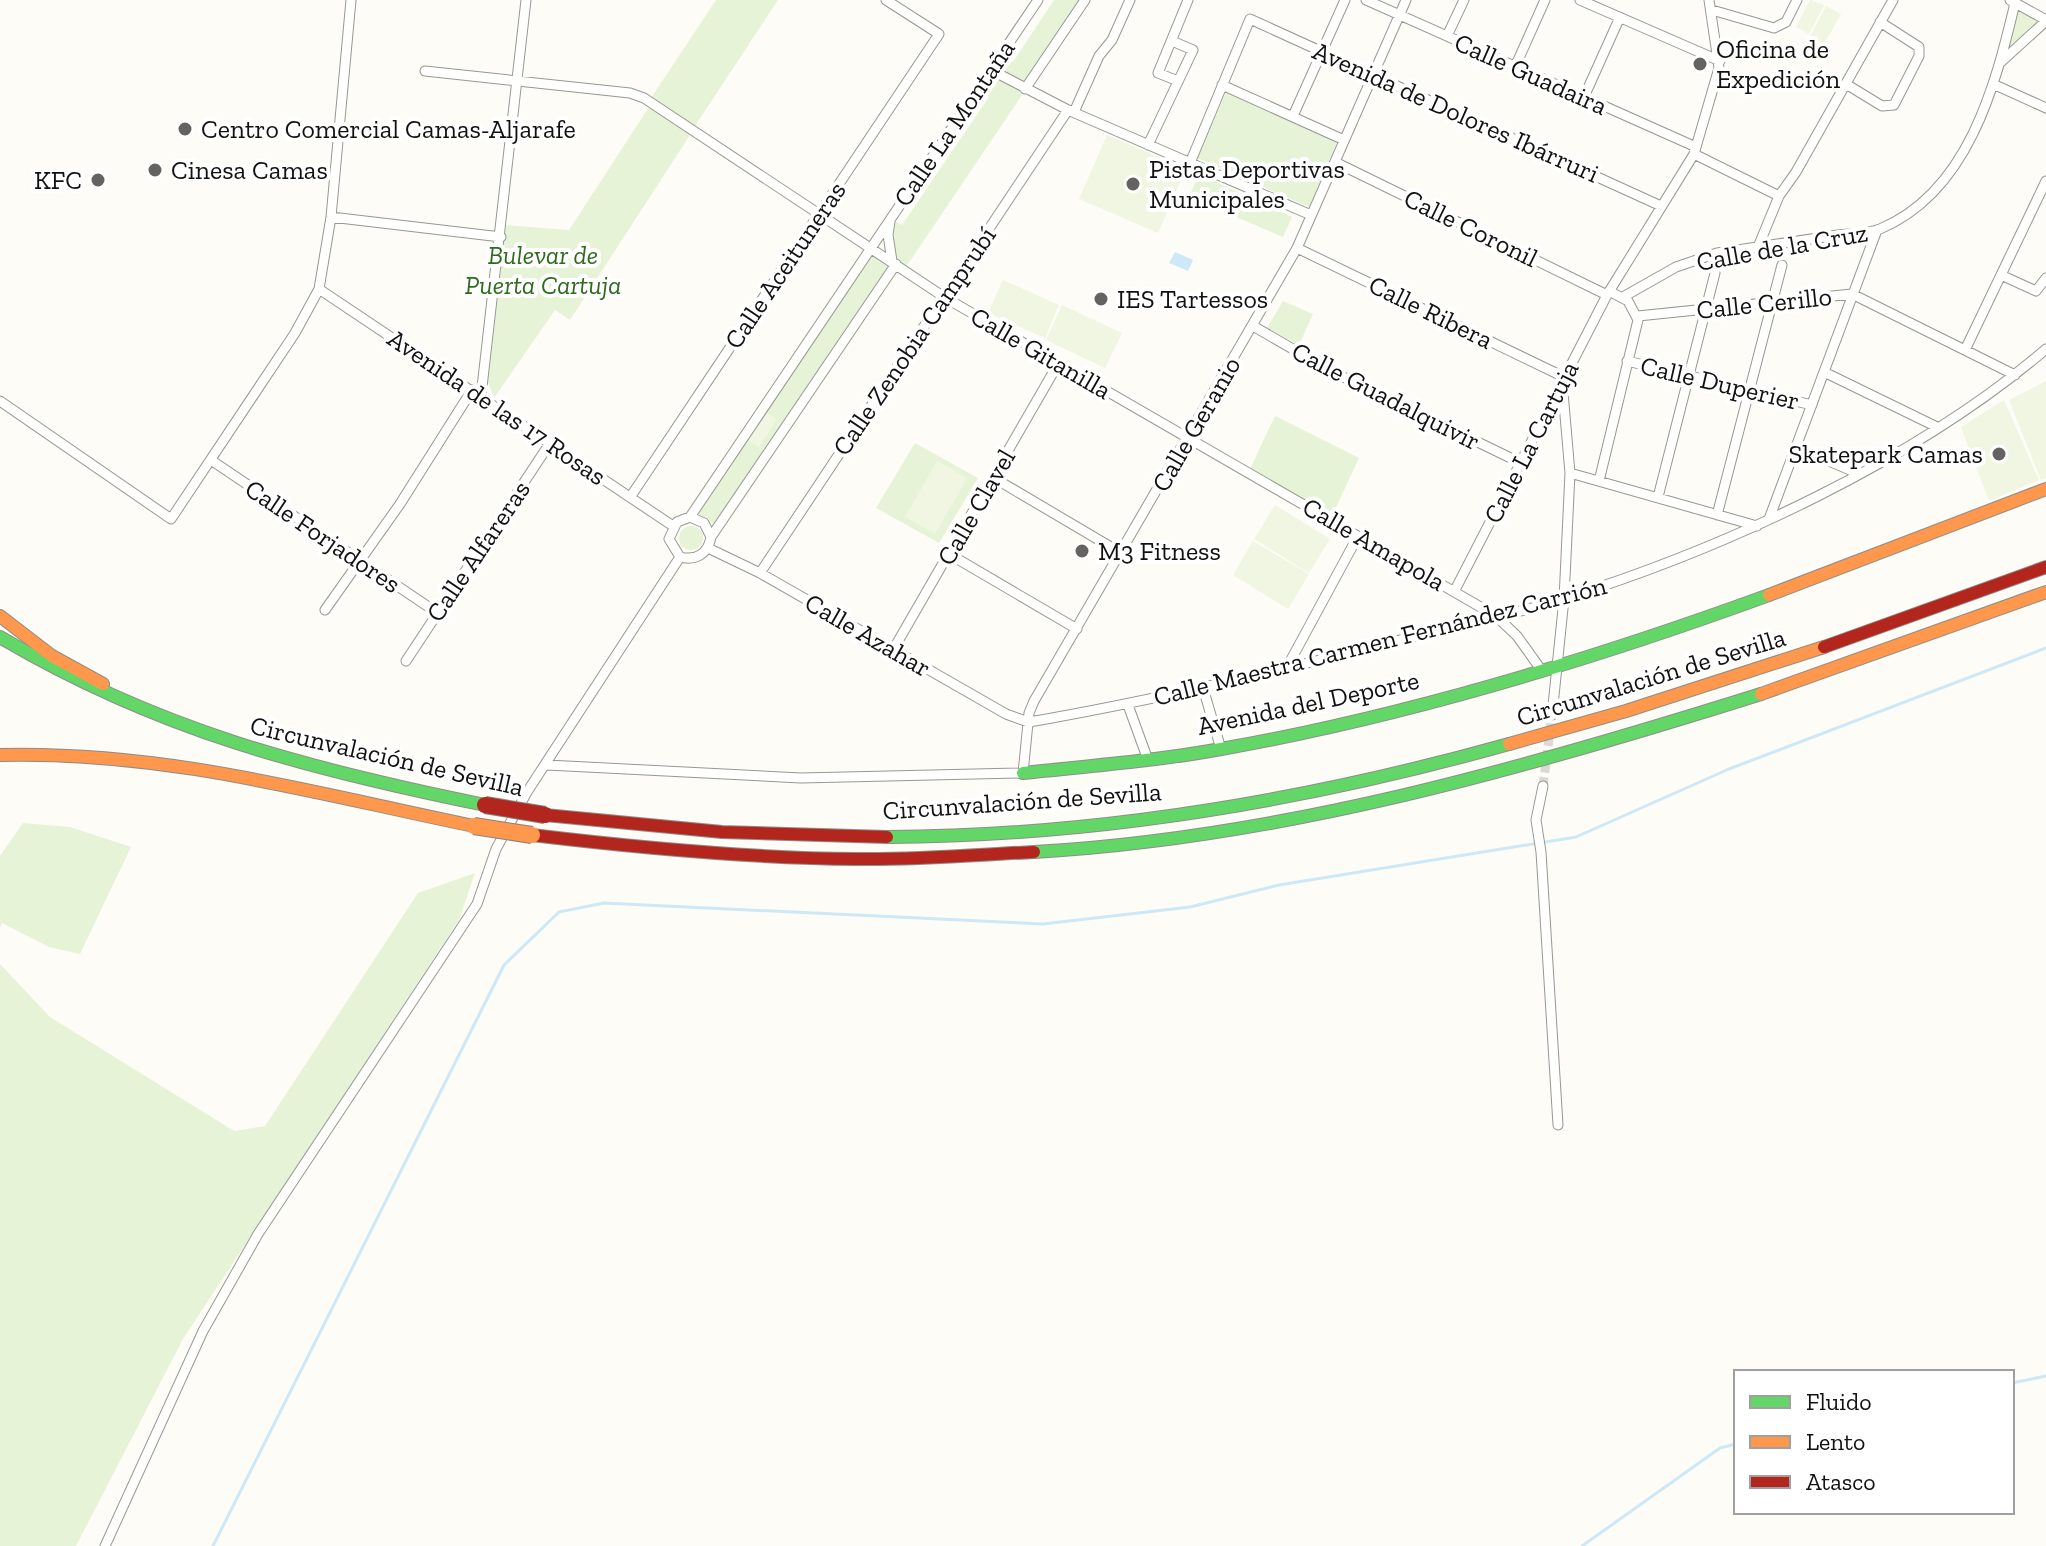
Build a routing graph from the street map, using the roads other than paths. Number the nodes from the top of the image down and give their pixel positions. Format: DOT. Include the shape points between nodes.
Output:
graph roads {
  1 [pos="351,0"];
  2 [pos="526,0"];
  3 [pos="886,0"];
  4 [pos="1038,0"];
  5 [pos="1085,0"];
  6 [pos="1130,0"];
  7 [pos="1188,0"];
  8 [pos="1345,0"];
  9 [pos="1366,0"];
  10 [pos="1406,0"];
  11 [pos="1464,0"];
  12 [pos="1545,0"];
  13 [pos="1580,0"];
  14 [pos="1797,0"];
  15 [pos="1893,0"];
  16 [pos="2012,2"];
  17 [pos="1711,5"];
  18 [pos="1400,15"];
  19 [pos="1620,17"];
  20 [pos="2046,20"];
  21 [pos="1880,22"];
  22 [pos="1447,36"];
  23 [pos="1172,41"];
  24 [pos="1322,52"];
  25 [pos="1720,61"];
  26 [pos="2001,62"];
  27 [pos="1515,67"];
  28 [pos="991,70"];
  29 [pos="425,71"];
  30 [pos="1374,74"];
  31 [pos="518,81"];
  32 [pos="1178,81"];
  33 [pos="1846,84"];
  34 [pos="1993,84"];
  35 [pos="1222,85"];
  36 [pos="1025,89"];
  37 [pos="1584,97"];
  38 [pos="2046,108"];
  39 [pos="1071,111"];
  40 [pos="1293,116"];
  41 [pos="1344,140"];
  42 [pos="1148,145"];
  43 [pos="1695,150"];
  44 [pos="1335,162"];
  45 [pos="1190,163"];
  46 [pos="2046,181"];
  47 [pos="1779,196"];
  48 [pos="1661,206"];
  49 [pos="819,213"];
  50 [pos="1311,215"];
  51 [pos="331,217"];
  52 [pos="890,217"];
  53 [pos="1877,230"];
  54 [pos="501,237"];
  55 [pos="870,247"];
  56 [pos="1758,247"];
  57 [pos="1297,248"];
  58 [pos="894,262"];
  59 [pos="1782,265"];
  60 [pos="1715,273"];
  61 [pos="2001,275"];
  62 [pos="2046,278"];
  63 [pos="319,289"];
  64 [pos="1608,293"];
  65 [pos="1852,294"];
  66 [pos="944,297"];
  67 [pos="1623,297"];
  68 [pos="1774,303"];
  69 [pos="1706,310"];
  70 [pos="1638,316"];
  71 [pos="1253,326"];
  72 [pos="2046,349"];
  73 [pos="1965,350"];
  74 [pos="1627,361"];
  75 [pos="1058,364"];
  76 [pos="1824,372"];
  77 [pos="1689,375"];
  78 [pos="2015,375"];
  79 [pos="1563,379"];
  80 [pos="1750,390"];
  81 [pos="476,393"];
  82 [pos="0,401"];
  83 [pos="1812,405"];
  84 [pos="1548,407"];
  85 [pos="1565,412"];
  86 [pos="1937,427"];
  87 [pos="1188,438"];
  88 [pos="550,443"];
  89 [pos="1796,447"];
  90 [pos="211,460"];
  91 [pos="1521,463"];
  92 [pos="1570,473"];
  93 [pos="1857,473"];
  94 [pos="994,478"];
  95 [pos="1599,481"];
  96 [pos="2046,489"];
  97 [pos="631,496"];
  98 [pos="1658,497"];
  99 [pos="1717,515"];
  100 [pos="690,517"];
  101 [pos="1769,520"];
  102 [pos="673,526"];
  103 [pos="1757,526"];
  104 [pos="1358,536"];
  105 [pos="711,537"];
  106 [pos="708,548"];
  107 [pos="1121,553"];
  108 [pos="949,554"];
  109 [pos="680,557"];
  110 [pos="360,560"];
  111 [pos="2046,567"];
  112 [pos="760,573"];
  113 [pos="1455,590"];
  114 [pos="2046,592"];
  115 [pos="1564,599"];
  116 [pos="325,610"];
  117 [pos="436,612"];
  118 [pos="0,616"];
  119 [pos="1496,616"];
  120 [pos="1077,629"];
  121 [pos="0,637"];
  122 [pos="893,650"];
  123 [pos="406,661"];
  124 [pos="1550,668"];
  125 [pos="1286,669"];
  126 [pos="1203,688"];
  127 [pos="1128,705"];
  128 [pos="1552,715"];
  129 [pos="1028,722"];
  130 [pos="204,736"];
  131 [pos="0,747"];
  132 [pos="1221,749"];
  133 [pos="0,755"];
  134 [pos="152,760"];
  135 [pos="1148,760"];
  136 [pos="0,764"];
  137 [pos="547,765"];
  138 [pos="1023,773"];
  139 [pos="255,776"];
  140 [pos="1543,786"];
  141 [pos="1558,1125"];
  142 [pos="105,1546"];
  1 -- 51 [label="street"];
  2 -- 31 [label="street"];
  3 -- 49 [label="street, Calle Aceituneras" via="939,34"];
  4 -- 28 [label="street, Calle La Montaña"];
  5 -- 36 [label="street, Calle La Montaña"];
  6 -- 39 [label="street, Calle Zenobia Camprubí"];
  7 -- 23 [label="street"];
  8 -- 24 [label="street"];
  9 -- 18 [label="street, Calle Guadaira"];
  10 -- 18 [label="street, Calle Geranio"];
  11 -- 22 [label="street"];
  12 -- 27 [label="street"];
  13 -- 19 [label="street"];
  14 -- 17 [label="street" via="1786,22 1774,28"];
  15 -- 21 [label="street"];
  16 -- 20 [label="street"];
  16 -- 26 [label="street, Calle de la Cruz"];
  17 -- 25 [label="street"];
  18 -- 22 [label="street, Calle Guadaira"];
  18 -- 30 [label="street, Calle Geranio"];
  19 -- 25 [label="street"];
  19 -- 37 [label="street"];
  20 -- 26 [label="street, Calle de la Cruz"];
  21 -- 33 [label="street"];
  21 -- 33 [label="street" via="1919,47 1894,105 1882,106"];
  22 -- 27 [label="street, Calle Guadaira"];
  23 -- 32 [label="street" via="1158,73"];
  23 -- 32 [label="street" via="1193,50"];
  24 -- 30 [label="street, Avenida de Dolores Ibárruri"];
  24 -- 35 [label="street, Avenida de Dolores Ibárruri" via="1250,19"];
  24 -- 40 [label="street"];
  25 -- 43 [label="street, Calle La Cartuja"];
  26 -- 34 [label="street, Calle de la Cruz"];
  27 -- 37 [label="street, Calle Guadaira"];
  28 -- 36 [label="street"];
  28 -- 52 [label="street, Calle La Montaña"];
  29 -- 31 [label="street, Calle Gitanilla"];
  30 -- 41 [label="street, Calle Geranio"];
  30 -- 48 [label="street, Avenida de Dolores Ibárruri"];
  31 -- 49 [label="street, Calle Gitanilla" via="640,96"];
  31 -- 54 [label="street"];
  32 -- 42 [label="street"];
  33 -- 47 [label="street"];
  34 -- 38 [label="street"];
  34 -- 53 [label="street, Calle de la Cruz" via="1971,138 1938,187"];
  35 -- 40 [label="street"];
  35 -- 45 [label="street"];
  36 -- 39 [label="street"];
  37 -- 43 [label="street, Calle Guadaira"];
  39 -- 42 [label="street"];
  39 -- 66 [label="street, Calle Zenobia Camprubí"];
  40 -- 41 [label="street"];
  41 -- 44 [label="street, Calle Geranio"];
  42 -- 45 [label="street"];
  43 -- 47 [label="street, Calle Guadaira"];
  43 -- 48 [label="street, Calle La Cartuja"];
  44 -- 50 [label="street, Calle Geranio"];
  44 -- 64 [label="street, Calle Coronil"];
  45 -- 50 [label="street"];
  46 -- 61 [label="street"];
  47 -- 56 [label="street"];
  48 -- 64 [label="street, Calle La Cartuja"];
  49 -- 55 [label="street, Calle Gitanilla"];
  49 -- 97 [label="street, Calle Aceituneras"];
  50 -- 57 [label="street, Calle Geranio"];
  51 -- 54 [label="street"];
  51 -- 63 [label="street"];
  52 -- 55 [label="street, Calle La Montaña"];
  52 -- 58 [label="street"];
  53 -- 56 [label="street, Calle de la Cruz"];
  53 -- 65 [label="street"];
  54 -- 81 [label="street"];
  55 -- 58 [label="street, Calle Gitanilla"];
  55 -- 100 [label="street, Calle La Montaña"];
  56 -- 67 [label="street, Calle de la Cruz" via="1692,261"];
  57 -- 71 [label="street, Calle Geranio"];
  57 -- 79 [label="street, Calle Ribera"];
  58 -- 66 [label="street, Calle Gitanilla"];
  58 -- 105 [label="street"];
  59 -- 68 [label="street"];
  60 -- 69 [label="street"];
  61 -- 62 [label="street" via="2036,291"];
  61 -- 73 [label="street"];
  63 -- 81 [label="street, Avenida de las 17 Rosas"];
  63 -- 90 [label="street"];
  64 -- 67 [label="street, Calle Coronil"];
  64 -- 79 [label="street, Calle La Cartuja"];
  65 -- 68 [label="street, Calle Cerillo"];
  65 -- 73 [label="street, Calle Cerillo"];
  65 -- 76 [label="street"];
  66 -- 75 [label="street, Calle Gitanilla"];
  66 -- 112 [label="street, Calle Zenobia Camprubí"];
  67 -- 70 [label="street"];
  68 -- 69 [label="street, Calle Cerillo"];
  68 -- 80 [label="street"];
  69 -- 70 [label="street, Calle Cerillo"];
  69 -- 77 [label="street"];
  70 -- 74 [label="street"];
  71 -- 87 [label="street, Calle Geranio"];
  71 -- 91 [label="street, Calle Guadalquivir" via="1331,371"];
  72 -- 78 [label="street, Calle Maestra Carmen Fernández Carrión"];
  73 -- 78 [label="street, Calle Cerillo"];
  74 -- 77 [label="street, Calle Duperier"];
  74 -- 95 [label="street"];
  75 -- 87 [label="street, Calle Gitanilla"];
  75 -- 94 [label="street, Calle Clavel"];
  76 -- 83 [label="street"];
  76 -- 86 [label="street"];
  77 -- 80 [label="street, Calle Duperier"];
  77 -- 98 [label="street"];
  78 -- 86 [label="street, Calle Maestra Carmen Fernández Carrión"];
  79 -- 84 [label="street, Calle La Cartuja"];
  79 -- 85 [label="street"];
  80 -- 83 [label="street, Calle Duperier"];
  80 -- 99 [label="street"];
  81 -- 88 [label="street, Avenida de las 17 Rosas"];
  81 -- 110 [label="street"];
  82 -- 90 [label="street" via="171,519"];
  83 -- 89 [label="street"];
  84 -- 85 [label="street" via="1556,405"];
  84 -- 91 [label="street, Calle La Cartuja"];
  85 -- 92 [label="street"];
  86 -- 93 [label="street, Calle Maestra Carmen Fernández Carrión"];
  87 -- 104 [label="street, Calle Amapola"];
  87 -- 107 [label="street, Calle Geranio"];
  88 -- 97 [label="street, Avenida de las 17 Rosas"];
  88 -- 117 [label="street, Calle Alfareras"];
  89 -- 93 [label="street"];
  89 -- 101 [label="street"];
  90 -- 110 [label="street, Calle Forjadores"];
  91 -- 113 [label="street, Calle La Cartuja"];
  92 -- 95 [label="street"];
  92 -- 115 [label="street"];
  93 -- 101 [label="street, Calle Maestra Carmen Fernández Carrión"];
  94 -- 107 [label="street"];
  94 -- 108 [label="street, Calle Clavel"];
  95 -- 98 [label="street"];
  96 -- 124 [label="main road, Avenida del Deporte" via="1707,618"];
  97 -- 102 [label="street, Avenida de las 17 Rosas"];
  98 -- 99 [label="street"];
  99 -- 103 [label="street"];
  100 -- 102 [label="street"];
  100 -- 105 [label="street" via="704,523"];
  101 -- 103 [label="street, Calle Maestra Carmen Fernández Carrión"];
  102 -- 109 [label="street" via="669,539"];
  103 -- 115 [label="street, Calle Maestra Carmen Fernández Carrión"];
  104 -- 113 [label="street, Calle Amapola"];
  104 -- 125 [label="street"];
  105 -- 106 [label="street"];
  106 -- 109 [label="street" via="699,557"];
  106 -- 112 [label="street, Calle Azahar"];
  107 -- 120 [label="street, Calle Geranio"];
  108 -- 120 [label="street"];
  108 -- 122 [label="street, Calle Clavel"];
  109 -- 137 [label="street"];
  110 -- 116 [label="street"];
  110 -- 117 [label="street, Calle Forjadores"];
  111 -- 130 [label="main road, Circunvalación de Sevilla, bridge" via="1688,694 1445,761 1268,800 1055,828 900,837 743,834 545,815 349,777"];
  112 -- 122 [label="street, Calle Azahar"];
  113 -- 119 [label="street, Calle Amapola"];
  114 -- 139 [label="main road, Circunvalación de Sevilla, bridge" via="1875,656 1651,729 1463,780 1255,824 1061,849 906,859 749,856 474,826"];
  115 -- 119 [label="street, Calle Maestra Carmen Fernández Carrión"];
  115 -- 124 [label="street"];
  117 -- 123 [label="street, Calle Alfareras"];
  118 -- 130 [label="main road" via="52,656"];
  119 -- 124 [label="street, Calle Amapola"];
  119 -- 125 [label="street, Calle Maestra Carmen Fernández Carrión"];
  120 -- 129 [label="street, Calle Geranio" via="1034,701"];
  121 -- 130 [label="main road, Circunvalación de Sevilla" via="81,685"];
  122 -- 129 [label="street, Calle Azahar"];
  124 -- 128 [label="street"];
  124 -- 132 [label="main road, Avenida del Deporte" via="1368,717"];
  125 -- 126 [label="street, Calle Maestra Carmen Fernández Carrión"];
  126 -- 127 [label="street, Calle Maestra Carmen Fernández Carrión"];
  126 -- 132 [label="street"];
  127 -- 129 [label="street, Calle Maestra Carmen Fernández Carrión"];
  127 -- 135 [label="street"];
  129 -- 138 [label="street, Calle Geranio"];
  131 -- 139 [label="main road" via="74,744 150,750"];
  132 -- 135 [label="main road, Avenida del Deporte"];
  133 -- 134 [label="main road, Circunvalación de Sevilla" via="99,754"];
  134 -- 136 [label="main road"];
  134 -- 139 [label="main road, Circunvalación de Sevilla"];
  135 -- 138 [label="main road, Avenida del Deporte"];
  137 -- 138 [label="street, Avenida del Deporte" via="801,778"];
  137 -- 142 [label="street" via="496,849 477,904 258,1234 203,1331"];
  140 -- 141 [label="street" via="1536,820"];
}
